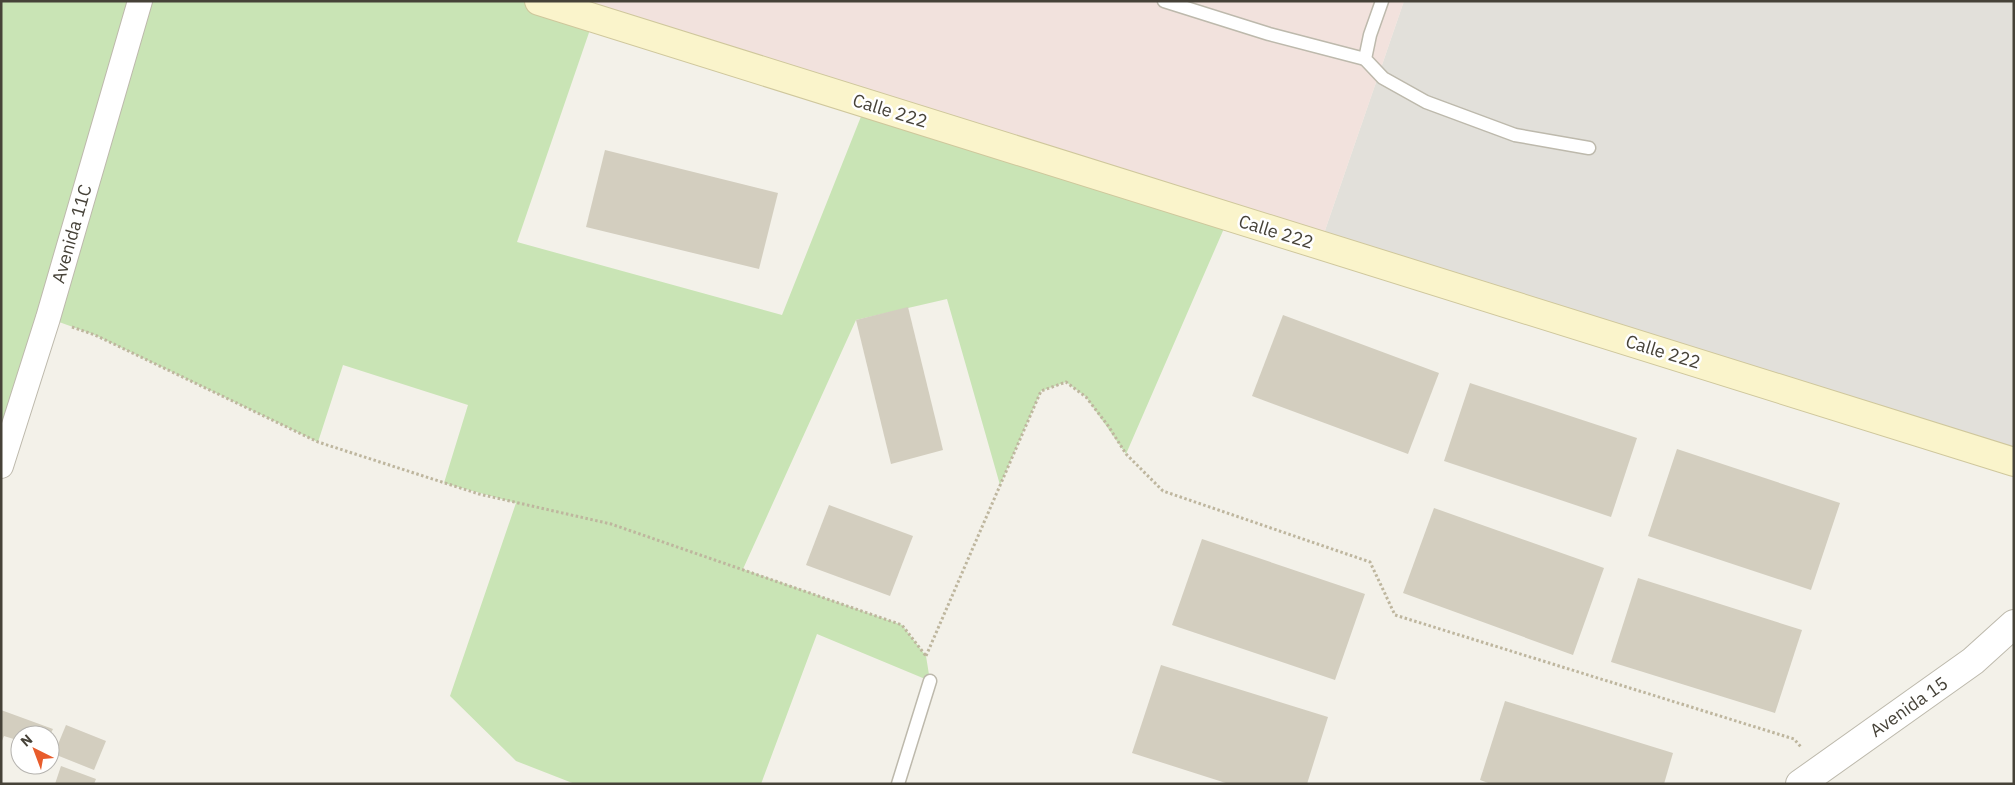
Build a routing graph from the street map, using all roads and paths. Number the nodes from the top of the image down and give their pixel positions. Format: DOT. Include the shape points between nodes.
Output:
graph roads {
  1 [pos="140,1"];
  2 [pos="539,1"];
  3 [pos="1164,1"];
  4 [pos="1382,1"];
  5 [pos="1365,59"];
  6 [pos="1589,148"];
  7 [pos="48,318"];
  8 [pos="2014,462"];
  9 [pos="1,466"];
  10 [pos="2014,624"];
  11 [pos="926,656"];
  12 [pos="930,682"];
  13 [pos="1810,777"];
  14 [pos="898,784"];
  1 -- 7 [label="street, Avenida 11C"];
  2 -- 8 [label="main road, Calle 222"];
  3 -- 5 [label="lane" via="1269,34"];
  4 -- 5 [label="lane"];
  5 -- 6 [label="lane" via="1383,78 1426,102 1515,135"];
  7 -- 9 [label="street, Avenida 11C"];
  7 -- 11 [label="path" via="94,335 318,442 479,494 612,524 902,625"];
  10 -- 13 [label="street, Avenida 15" via="1973,661"];
  11 -- 12 [label="path"];
  11 -- 13 [label="path" via="1040,391 1066,382 1086,397 1126,454 1163,491 1370,562 1395,615 1794,739"];
  12 -- 14 [label="lane"];
}
